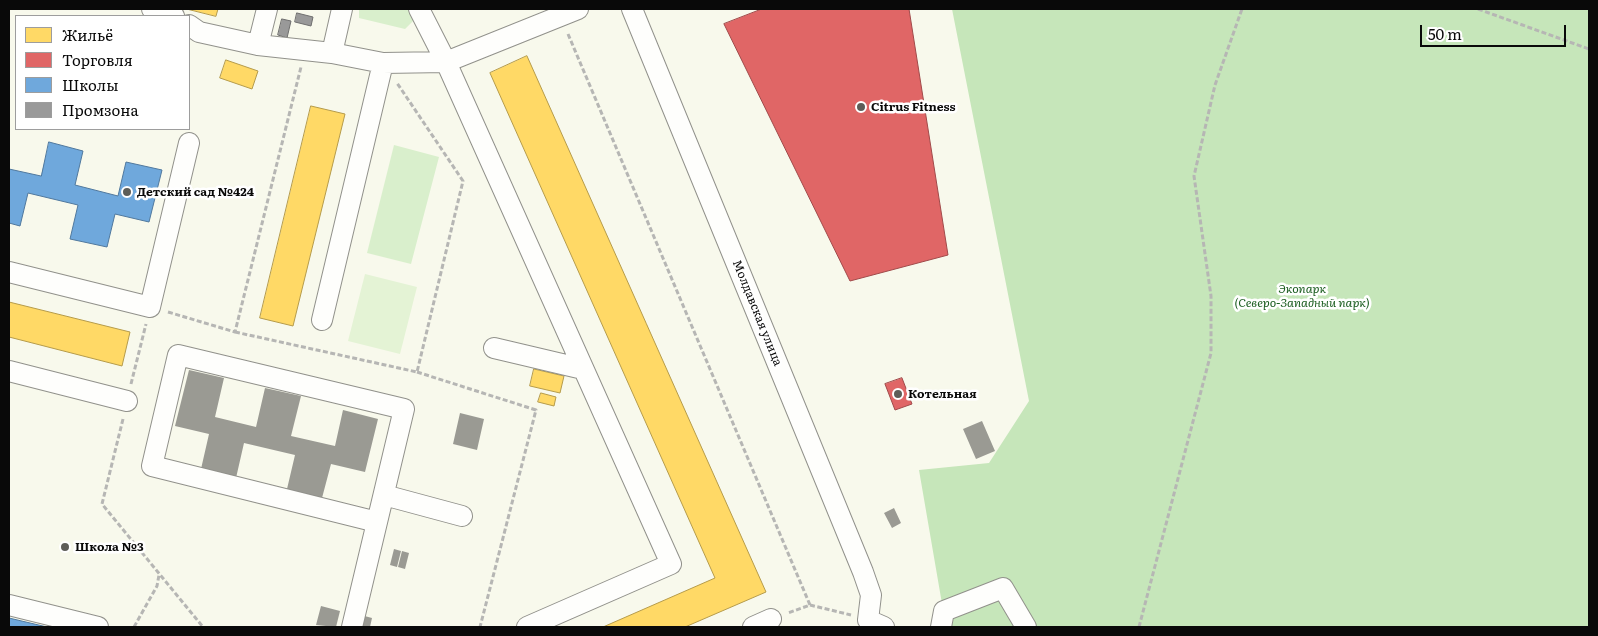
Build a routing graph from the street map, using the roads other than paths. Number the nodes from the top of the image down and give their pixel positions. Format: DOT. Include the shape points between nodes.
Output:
graph roads {
  1 [pos="152,9"];
  2 [pos="267,9"];
  3 [pos="342,9"];
  4 [pos="419,9"];
  5 [pos="632,9"];
  6 [pos="565,11"];
  7 [pos="172,15"];
  8 [pos="190,26"];
  9 [pos="258,45"];
  10 [pos="332,53"];
  11 [pos="446,62"];
  12 [pos="383,63"];
  13 [pos="189,143"];
  14 [pos="9,272"];
  15 [pos="322,320"];
  16 [pos="494,348"];
  17 [pos="584,369"];
  18 [pos="9,371"];
  19 [pos="127,401"];
  20 [pos="384,495"];
  21 [pos="462,516"];
  22 [pos="377,522"];
  23 [pos="9,605"];
  24 [pos="872,625"];
  25 [pos="98,627"];
  26 [pos="352,627"];
  27 [pos="527,627"];
  28 [pos="941,627"];
  29 [pos="1026,627"];
  1 -- 7 [label="street"];
  2 -- 9 [label="street"];
  3 -- 10 [label="street"];
  4 -- 11 [label="street"];
  5 -- 24 [label="street, Молдавская улица" via="863,572 871,595"];
  6 -- 11 [label="street"];
  8 -- 9 [label="street" via="199,32"];
  9 -- 10 [label="street"];
  10 -- 12 [label="street"];
  11 -- 12 [label="street"];
  11 -- 17 [label="street"];
  12 -- 15 [label="street"];
  13 -- 14 [label="street" via="150,307"];
  16 -- 17 [label="street"];
  17 -- 27 [label="street" via="671,564"];
  18 -- 19 [label="street"];
  20 -- 21 [label="street"];
  20 -- 22 [label="street"];
  20 -- 22 [label="street" via="404,409 178,355 152,466"];
  22 -- 26 [label="street"];
  23 -- 25 [label="street"];
  28 -- 29 [label="street" via="944,611 1004,588"];
}
